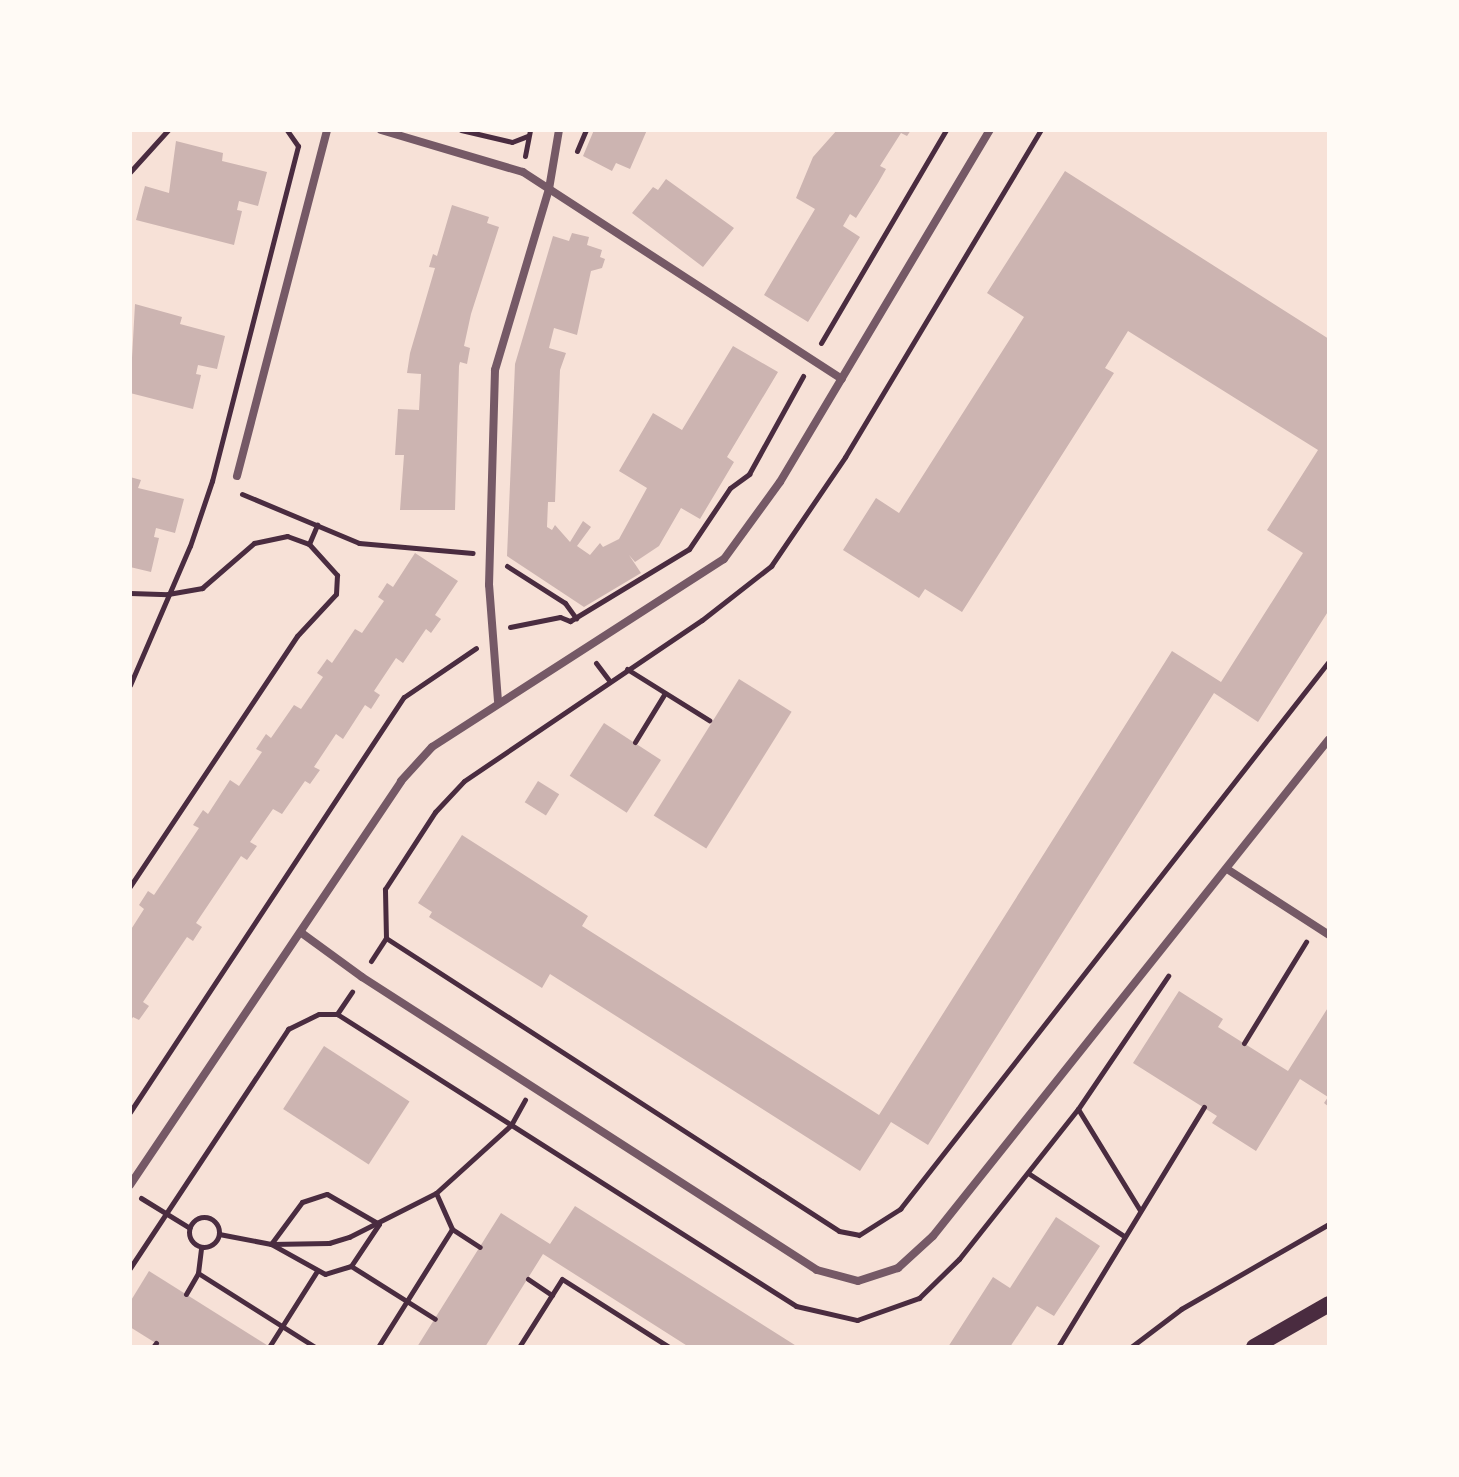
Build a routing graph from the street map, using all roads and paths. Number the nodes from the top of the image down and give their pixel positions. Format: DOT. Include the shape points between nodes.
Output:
graph roads {
  1 [pos="168,130"];
  2 [pos="287,130"];
  3 [pos="327,130"];
  4 [pos="381,130"];
  5 [pos="461,130"];
  6 [pos="530,130"];
  7 [pos="559,130"];
  8 [pos="946,130"];
  9 [pos="990,130"];
  10 [pos="130,172"];
  11 [pos="549,189"];
  12 [pos="811,361"];
  13 [pos="793,369"];
  14 [pos="842,379"];
  15 [pos="800,381"];
  16 [pos="237,476"];
  17 [pos="212,481"];
  18 [pos="225,487"];
  19 [pos="238,492"];
  20 [pos="317,525"];
  21 [pos="309,544"];
  22 [pos="474,553"];
  23 [pos="503,563"];
  24 [pos="130,593"];
  25 [pos="168,594"];
  26 [pos="573,620"];
  27 [pos="490,632"];
  28 [pos="578,635"];
  29 [pos="1329,661"];
  30 [pos="596,663"];
  31 [pos="627,669"];
  32 [pos="609,680"];
  33 [pos="130,685"];
  34 [pos="665,693"];
  35 [pos="498,701"];
  36 [pos="709,720"];
  37 [pos="1329,739"];
  38 [pos="635,742"];
  39 [pos="1227,869"];
  40 [pos="130,886"];
  41 [pos="1316,926"];
  42 [pos="303,934"];
  43 [pos="1329,935"];
  44 [pos="371,961"];
  45 [pos="1176,965"];
  46 [pos="354,990"];
  47 [pos="337,1014"];
  48 [pos="1244,1043"];
  49 [pos="525,1100"];
  50 [pos="1204,1107"];
  51 [pos="1078,1109"];
  52 [pos="130,1112"];
  53 [pos="511,1125"];
  54 [pos="1028,1173"];
  55 [pos="130,1185"];
  56 [pos="436,1193"];
  57 [pos="140,1197"];
  58 [pos="1140,1210"];
  59 [pos="166,1214"];
  60 [pos="379,1224"];
  61 [pos="1329,1224"];
  62 [pos="190,1228"];
  63 [pos="452,1229"];
  64 [pos="219,1234"];
  65 [pos="1124,1236"];
  66 [pos="271,1244"];
  67 [pos="201,1247"];
  68 [pos="480,1247"];
  69 [pos="351,1266"];
  70 [pos="130,1268"];
  71 [pos="317,1271"];
  72 [pos="198,1273"];
  73 [pos="528,1279"];
  74 [pos="186,1294"];
  75 [pos="552,1295"];
  76 [pos="407,1301"];
  77 [pos="1329,1304"];
  78 [pos="435,1319"];
  79 [pos="283,1326"];
  80 [pos="269,1347"];
  81 [pos="315,1347"];
  82 [pos="378,1347"];
  83 [pos="519,1347"];
  84 [pos="669,1347"];
  85 [pos="1058,1347"];
  86 [pos="1131,1347"];
  87 [pos="1254,1347"];
  1 -- 10 [label="path"];
  2 -- 17 [label="path" via="298,146"];
  3 -- 16 [label="street"];
  4 -- 11 [label="street" via="504,163"];
  5 -- 6 [label="path" via="512,142"];
  7 -- 11 [label="street"];
  8 -- 12 [label="path"];
  9 -- 14 [label="street"];
  11 -- 12 [label="street"];
  11 -- 27 [label="street" via="495,370"];
  12 -- 14 [label="street"];
  12 -- 15 [label="path"];
  13 -- 15 [label="path"];
  14 -- 35 [label="street" via="780,482 724,559"];
  15 -- 26 [label="path" via="749,474 730,488 689,549"];
  17 -- 18 [label="path"];
  17 -- 25 [label="path"];
  19 -- 20 [label="path"];
  20 -- 21 [label="path"];
  20 -- 22 [label="path" via="359,543"];
  21 -- 25 [label="path" via="287,536 254,543 202,588"];
  21 -- 40 [label="path" via="337,575 336,594 297,636"];
  23 -- 26 [label="path" via="565,603"];
  24 -- 25 [label="path"];
  25 -- 33 [label="path"];
  26 -- 27 [label="path" via="560,617"];
  26 -- 28 [label="path"];
  27 -- 35 [label="street"];
  27 -- 52 [label="path" via="471,653 404,697"];
  29 -- 44 [label="path" via="900,1209 859,1235 839,1231 554,1052 386,938"];
  30 -- 32 [label="path"];
  31 -- 34 [label="path"];
  34 -- 36 [label="path"];
  34 -- 38 [label="path"];
  35 -- 42 [label="street" via="432,747 401,781"];
  37 -- 39 [label="street"];
  39 -- 41 [label="street"];
  39 -- 42 [label="street" via="933,1236 898,1268 858,1281 817,1270"];
  41 -- 43 [label="street"];
  41 -- 48 [label="path"];
  42 -- 55 [label="street"];
  45 -- 51 [label="path"];
  46 -- 47 [label="path"];
  47 -- 53 [label="path"];
  47 -- 59 [label="path" via="319,1014 288,1029"];
  49 -- 53 [label="path"];
  50 -- 58 [label="path"];
  51 -- 54 [label="path"];
  51 -- 58 [label="path"];
  53 -- 54 [label="path" via="796,1306 857,1320 919,1298 959,1259"];
  53 -- 56 [label="path"];
  54 -- 65 [label="path"];
  56 -- 60 [label="path"];
  56 -- 63 [label="path"];
  57 -- 59 [label="path"];
  58 -- 65 [label="path"];
  59 -- 62 [label="path"];
  59 -- 70 [label="path"];
  60 -- 66 [label="path" via="329,1243"];
  60 -- 66 [label="path" via="339,1197 313,1196 292,1211"];
  60 -- 69 [label="path"];
  61 -- 86 [label="path" via="1181,1309"];
  62 -- 64 [label="path" via="205,1217 217,1225"];
  62 -- 67 [label="path" via="190,1238"];
  63 -- 68 [label="path"];
  63 -- 76 [label="path"];
  64 -- 66 [label="path"];
  64 -- 67 [label="path" via="211,1246"];
  65 -- 85 [label="path"];
  66 -- 71 [label="path"];
  67 -- 72 [label="path"];
  69 -- 71 [label="path" via="337,1274"];
  69 -- 76 [label="path"];
  71 -- 79 [label="path"];
  72 -- 74 [label="path"];
  72 -- 79 [label="path"];
  73 -- 75 [label="path"];
  75 -- 83 [label="path"];
  75 -- 84 [label="path" via="562,1279"];
  76 -- 78 [label="path"];
  76 -- 82 [label="path"];
  77 -- 87 [label="main road"];
  79 -- 80 [label="path"];
  79 -- 81 [label="path"];
}
